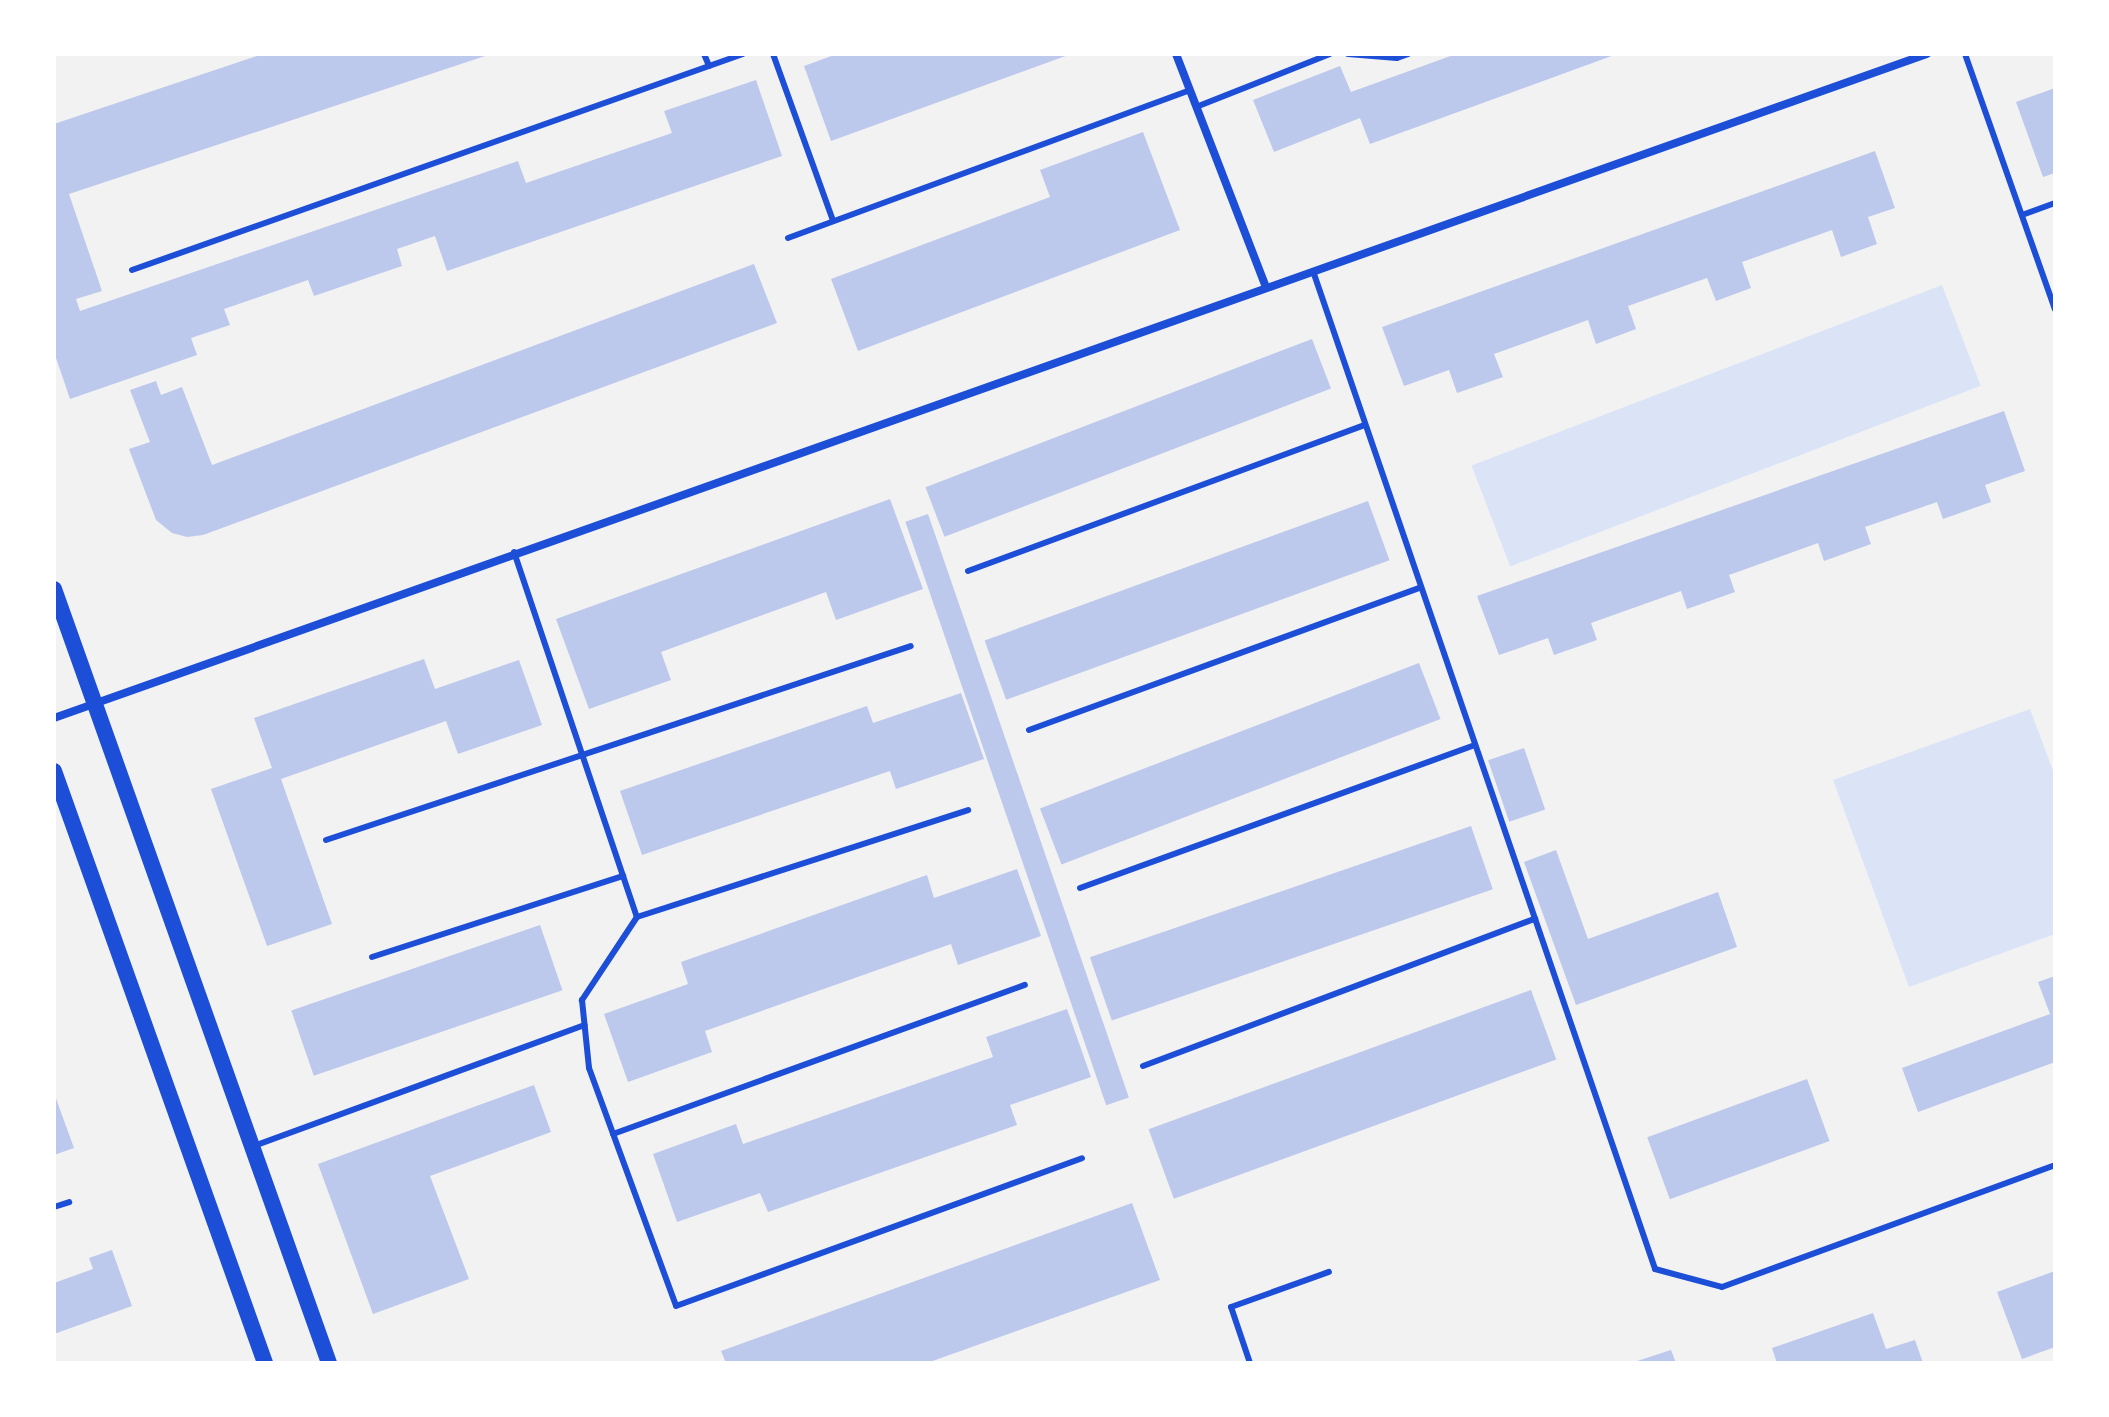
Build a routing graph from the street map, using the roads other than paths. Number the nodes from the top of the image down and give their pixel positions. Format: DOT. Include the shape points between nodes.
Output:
graph roads {
  1 [pos="704,54"];
  2 [pos="743,54"];
  3 [pos="773,54"];
  4 [pos="1176,54"];
  5 [pos="1330,54"];
  6 [pos="1348,54"];
  7 [pos="1408,54"];
  8 [pos="1927,54"];
  9 [pos="1965,54"];
  10 [pos="709,66"];
  11 [pos="1190,90"];
  12 [pos="1196,107"];
  13 [pos="2055,203"];
  14 [pos="2022,215"];
  15 [pos="833,221"];
  16 [pos="788,238"];
  17 [pos="132,270"];
  18 [pos="1313,271"];
  19 [pos="1266,287"];
  20 [pos="2055,310"];
  21 [pos="1365,425"];
  22 [pos="514,552"];
  23 [pos="968,571"];
  24 [pos="1421,587"];
  25 [pos="54,589"];
  26 [pos="911,646"];
  27 [pos="94,704"];
  28 [pos="54,718"];
  29 [pos="1029,730"];
  30 [pos="1475,745"];
  31 [pos="582,755"];
  32 [pos="54,771"];
  33 [pos="968,810"];
  34 [pos="326,840"];
  35 [pos="623,876"];
  36 [pos="1080,888"];
  37 [pos="637,917"];
  38 [pos="1535,919"];
  39 [pos="372,957"];
  40 [pos="1025,985"];
  41 [pos="585,1025"];
  42 [pos="1143,1066"];
  43 [pos="613,1134"];
  44 [pos="252,1146"];
  45 [pos="1082,1158"];
  46 [pos="2055,1165"];
  47 [pos="69,1202"];
  48 [pos="54,1207"];
  49 [pos="1329,1272"];
  50 [pos="265,1363"];
  51 [pos="329,1363"];
  52 [pos="1250,1363"];
  1 -- 10 [label="lane"];
  2 -- 10 [label="lane"];
  3 -- 15 [label="lane"];
  4 -- 11 [label="street"];
  5 -- 12 [label="lane"];
  6 -- 7 [label="lane"];
  8 -- 18 [label="street"];
  9 -- 14 [label="lane"];
  10 -- 17 [label="lane"];
  11 -- 12 [label="street"];
  11 -- 15 [label="lane"];
  12 -- 19 [label="street"];
  13 -- 14 [label="lane"];
  14 -- 20 [label="lane"];
  15 -- 16 [label="lane"];
  18 -- 19 [label="street"];
  18 -- 21 [label="lane"];
  19 -- 22 [label="street"];
  21 -- 23 [label="lane"];
  21 -- 24 [label="lane"];
  22 -- 27 [label="street"];
  22 -- 31 [label="lane"];
  24 -- 29 [label="lane"];
  24 -- 30 [label="lane"];
  25 -- 27 [label="main road"];
  26 -- 31 [label="lane"];
  27 -- 28 [label="street"];
  27 -- 44 [label="main road"];
  30 -- 36 [label="lane"];
  30 -- 38 [label="lane"];
  31 -- 34 [label="lane"];
  31 -- 35 [label="lane"];
  32 -- 50 [label="main road"];
  33 -- 37 [label="lane"];
  35 -- 37 [label="lane"];
  35 -- 39 [label="lane"];
  37 -- 41 [label="lane" via="582,1000"];
  38 -- 42 [label="lane"];
  38 -- 46 [label="lane" via="1655,1269 1722,1287"];
  40 -- 43 [label="lane"];
  41 -- 43 [label="lane" via="589,1068"];
  41 -- 44 [label="lane"];
  43 -- 45 [label="lane" via="676,1306"];
  44 -- 51 [label="main road"];
  47 -- 48 [label="lane"];
  49 -- 52 [label="lane" via="1231,1307"];
}
